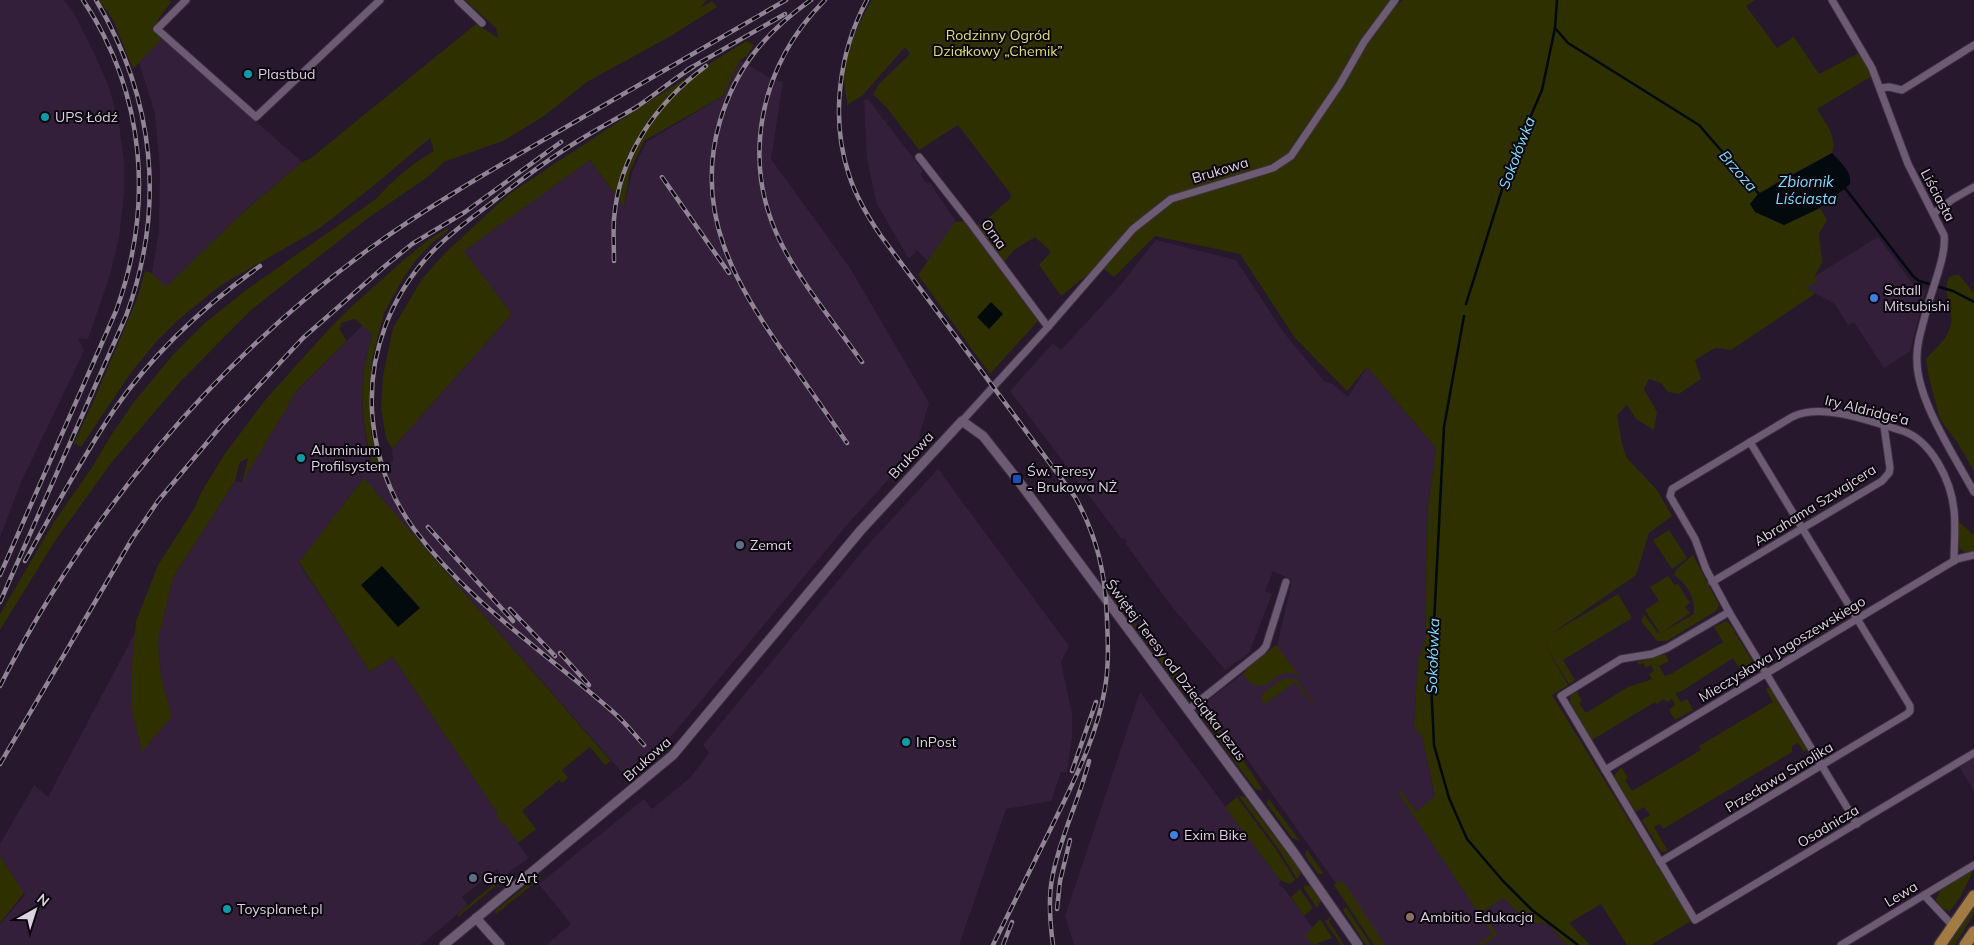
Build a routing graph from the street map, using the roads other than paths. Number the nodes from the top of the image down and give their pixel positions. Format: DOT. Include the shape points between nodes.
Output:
graph roads {
  1 [pos="186,0"];
  2 [pos="380,0"];
  3 [pos="458,0"];
  4 [pos="1395,0"];
  5 [pos="1832,0"];
  6 [pos="482,23"];
  7 [pos="1974,45"];
  8 [pos="1881,88"];
  9 [pos="919,157"];
  10 [pos="1974,188"];
  11 [pos="1934,213"];
  12 [pos="1048,327"];
  13 [pos="962,421"];
  14 [pos="1884,426"];
  15 [pos="1750,442"];
  16 [pos="1974,492"];
  17 [pos="1802,528"];
  18 [pos="1974,555"];
  19 [pos="1954,561"];
  20 [pos="1286,582"];
  21 [pos="1712,582"];
  22 [pos="1729,612"];
  23 [pos="1857,619"];
  24 [pos="1766,673"];
  25 [pos="1188,710"];
  26 [pos="1974,753"];
  27 [pos="1823,765"];
  28 [pos="1605,770"];
  29 [pos="1857,824"];
  30 [pos="1660,862"];
  31 [pos="1974,864"];
  32 [pos="1939,886"];
  33 [pos="1924,895"];
  34 [pos="1974,896"];
  35 [pos="1936,908"];
  36 [pos="476,918"];
  37 [pos="1953,926"];
  38 [pos="1974,932"];
  39 [pos="444,945"];
  40 [pos="500,945"];
  41 [pos="1358,945"];
  42 [pos="1841,945"];
  43 [pos="1940,945"];
  44 [pos="1965,945"];
  1 -- 2 [label="street" via="157,30 256,117"];
  3 -- 6 [label="street"];
  4 -- 12 [label="street, Brukowa" via="1364,42 1302,142 1286,161 1273,168 1172,199 1133,229"];
  5 -- 8 [label="street, Liściasta"];
  7 -- 8 [label="street" via="1902,90 1889,86"];
  8 -- 11 [label="street, Liściasta" via="1908,164"];
  9 -- 12 [label="street, Orna"];
  10 -- 11 [label="street"];
  11 -- 16 [label="street, Liściasta" via="1945,243 1917,354 1919,380 1927,404"];
  12 -- 13 [label="street, Brukowa"];
  13 -- 25 [label="street, Świętej Teresy od Dzieciątka Jezus" via="979,432 993,448"];
  13 -- 36 [label="street, Brukowa" via="862,530 679,750"];
  14 -- 15 [label="street, Iry Aldridge’a" via="1832,412 1812,411 1792,417"];
  14 -- 17 [label="street, Abrahama Szwajcera" via="1890,468 1886,477"];
  14 -- 19 [label="street, Iry Aldridge’a" via="1907,432 1920,440 1944,475 1955,512"];
  15 -- 17 [label="street"];
  15 -- 21 [label="street, Iry Aldridge’a" via="1669,492 1695,539"];
  17 -- 21 [label="street, Abrahama Szwajcera"];
  17 -- 23 [label="street"];
  18 -- 19 [label="street, Mieczysława Jagoszewskiego"];
  19 -- 23 [label="street, Mieczysława Jagoszewskiego"];
  20 -- 25 [label="street" via="1262,651"];
  21 -- 22 [label="street"];
  22 -- 24 [label="street"];
  22 -- 28 [label="street" via="1668,648 1621,659 1561,696"];
  23 -- 24 [label="street, Mieczysława Jagoszewskiego"];
  23 -- 27 [label="street, Przecława Smolika" via="1910,711"];
  24 -- 27 [label="street"];
  24 -- 28 [label="street, Mieczysława Jagoszewskiego"];
  25 -- 41 [label="street, Świętej Teresy od Dzieciątka Jezus"];
  26 -- 29 [label="street, Osadnicza"];
  27 -- 29 [label="street"];
  27 -- 30 [label="street, Przecława Smolika"];
  28 -- 30 [label="street"];
  29 -- 30 [label="street, Osadnicza" via="1695,920"];
  31 -- 32 [label="street, Lewa"];
  32 -- 33 [label="street, Lewa"];
  32 -- 35 [label="street" via="1934,899"];
  33 -- 35 [label="street"];
  33 -- 42 [label="street, Lewa"];
  34 -- 37 [label="main road"];
  35 -- 37 [label="street"];
  36 -- 39 [label="street, Brukowa"];
  36 -- 40 [label="street"];
  37 -- 43 [label="main road"];
  38 -- 44 [label="main road"];
}
